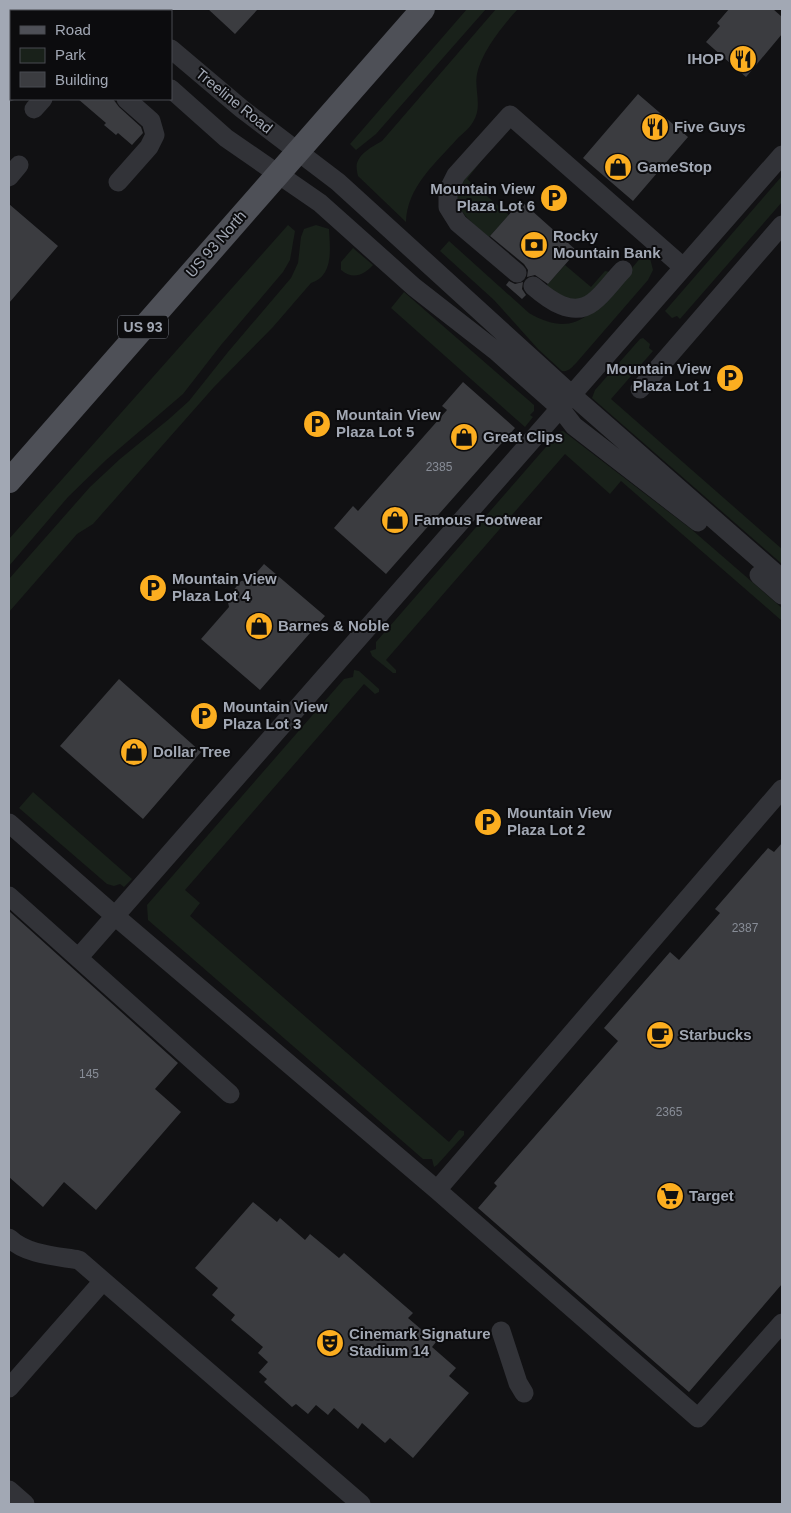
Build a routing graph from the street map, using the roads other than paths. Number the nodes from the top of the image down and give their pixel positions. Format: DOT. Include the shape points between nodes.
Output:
graph roads {
  1 [pos="423,9"];
  2 [pos="172,50"];
  3 [pos="172,90"];
  4 [pos="127,100"];
  5 [pos="298,150"];
  6 [pos="782,155"];
  7 [pos="277,174"];
  8 [pos="118,182"];
  9 [pos="782,225"];
  10 [pos="683,267"];
  11 [pos="622,270"];
  12 [pos="517,273"];
  13 [pos="534,286"];
  14 [pos="640,389"];
  15 [pos="566,402"];
  16 [pos="9,481"];
  17 [pos="782,579"];
  18 [pos="782,595"];
  19 [pos="782,789"];
  20 [pos="9,823"];
  21 [pos="9,896"];
  22 [pos="115,916"];
  23 [pos="79,957"];
  24 [pos="230,1094"];
  25 [pos="437,1190"];
  26 [pos="9,1238"];
  27 [pos="103,1281"];
  28 [pos="782,1323"];
  29 [pos="501,1331"];
  30 [pos="9,1388"];
  31 [pos="524,1393"];
  32 [pos="9,1490"];
  33 [pos="25,1504"];
  34 [pos="361,1504"];
  1 -- 5 [label="main road, US 93 North / US 93"];
  2 -- 5 [label="street, Treeline Road" via="242,109"];
  3 -- 7 [label="street, Treeline Road" via="226,138"];
  4 -- 8 [label="street" via="151,121 155,135 149,147"];
  5 -- 7 [label="main road, US 93 North / US 93"];
  5 -- 15 [label="street, Treeline Road" via="338,182"];
  6 -- 10 [label="street"];
  7 -- 15 [label="street, Treeline Road" via="320,203 414,287"];
  7 -- 16 [label="main road, US 93 North / US 93"];
  9 -- 14 [label="street"];
  10 -- 12 [label="street" via="510,115 456,175 448,190 448,207 458,223"];
  10 -- 15 [label="street"];
  11 -- 13 [label="street" via="594,302 584,308 566,307 550,300"];
  15 -- 17 [label="street"];
  15 -- 18 [label="street" via="574,426 681,507"];
  15 -- 22 [label="street"];
  19 -- 25 [label="street"];
  20 -- 22 [label="street"];
  21 -- 23 [label="street"];
  22 -- 23 [label="street"];
  22 -- 25 [label="street"];
  23 -- 24 [label="street"];
  25 -- 28 [label="street" via="698,1418"];
  26 -- 27 [label="street" via="36,1252 79,1260"];
  27 -- 30 [label="street"];
  27 -- 34 [label="street"];
  29 -- 31 [label="street"];
  32 -- 33 [label="street"];
}
